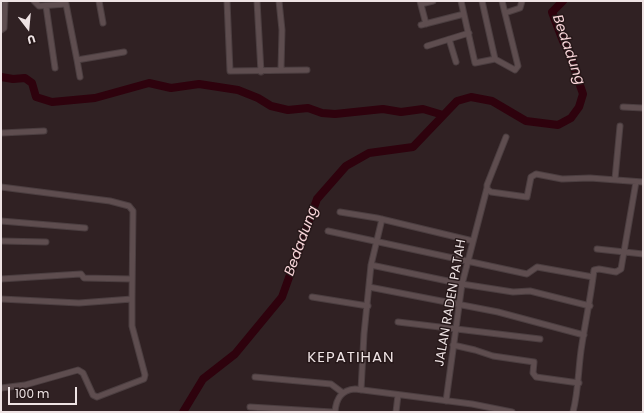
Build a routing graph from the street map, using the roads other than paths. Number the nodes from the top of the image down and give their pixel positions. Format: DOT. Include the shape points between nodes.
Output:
graph roads {
  1 [pos="5,1"];
  2 [pos="34,1"];
  3 [pos="98,1"];
  4 [pos="227,1"];
  5 [pos="257,1"];
  6 [pos="280,1"];
  7 [pos="433,1"];
  8 [pos="461,1"];
  9 [pos="482,1"];
  10 [pos="502,1"];
  11 [pos="522,1"];
  12 [pos="420,3"];
  13 [pos="46,6"];
  14 [pos="505,13"];
  15 [pos="464,14"];
  16 [pos="103,23"];
  17 [pos="1,30"];
  18 [pos="468,33"];
  19 [pos="449,39"];
  20 [pos="427,46"];
  21 [pos="124,52"];
  22 [pos="495,59"];
  23 [pos="77,60"];
  24 [pos="456,62"];
  25 [pos="54,68"];
  26 [pos="281,70"];
  27 [pos="307,70"];
  28 [pos="261,72"];
  29 [pos="80,77"];
  30 [pos="623,107"];
  31 [pos="643,108"];
  32 [pos="620,126"];
  33 [pos="44,131"];
  34 [pos="1,132"];
  35 [pos="506,137"];
  36 [pos="615,179"];
  37 [pos="636,182"];
  38 [pos="643,182"];
  39 [pos="1,187"];
  40 [pos="487,188"];
  41 [pos="340,212"];
  42 [pos="382,219"];
  43 [pos="1,221"];
  44 [pos="85,228"];
  45 [pos="328,231"];
  46 [pos="1,241"];
  47 [pos="473,241"];
  48 [pos="46,242"];
  49 [pos="376,242"];
  50 [pos="597,248"];
  51 [pos="624,252"];
  52 [pos="643,254"];
  53 [pos="468,261"];
  54 [pos="371,265"];
  55 [pos="593,277"];
  56 [pos="1,279"];
  57 [pos="132,279"];
  58 [pos="462,284"];
  59 [pos="370,287"];
  60 [pos="312,297"];
  61 [pos="1,299"];
  62 [pos="132,300"];
  63 [pos="459,304"];
  64 [pos="368,306"];
  65 [pos="590,306"];
  66 [pos="398,322"];
  67 [pos="456,328"];
  68 [pos="584,335"];
  69 [pos="540,340"];
  70 [pos="453,345"];
  71 [pos="256,377"];
  72 [pos="579,383"];
  73 [pos="1,388"];
  74 [pos="361,390"];
  75 [pos="342,393"];
  76 [pos="398,395"];
  77 [pos="446,401"];
  78 [pos="250,407"];
  79 [pos="332,412"];
  80 [pos="335,412"];
  81 [pos="396,412"];
  82 [pos="510,412"];
  83 [pos="573,412"];
  1 -- 17 [label="street" via="4,28"];
  2 -- 13 [label="street" via="39,6"];
  3 -- 16 [label="street"];
  4 -- 28 [label="street" via="229,70"];
  5 -- 28 [label="street"];
  6 -- 26 [label="street"];
  7 -- 12 [label="street"];
  8 -- 15 [label="street"];
  9 -- 22 [label="street"];
  10 -- 14 [label="street"];
  11 -- 14 [label="street" via="520,8"];
  12 -- 15 [label="street" via="423,25"];
  13 -- 23 [label="street" via="66,4"];
  13 -- 25 [label="street"];
  14 -- 22 [label="street" via="518,68 512,70"];
  15 -- 18 [label="street"];
  18 -- 19 [label="street"];
  18 -- 22 [label="street" via="475,64"];
  19 -- 20 [label="street"];
  19 -- 24 [label="street"];
  21 -- 23 [label="street"];
  23 -- 29 [label="street"];
  26 -- 27 [label="street"];
  26 -- 28 [label="street"];
  30 -- 31 [label="street"];
  32 -- 36 [label="street"];
  33 -- 34 [label="street"];
  35 -- 40 [label="street, JALAN RADEN PATAH"];
  36 -- 37 [label="street"];
  36 -- 40 [label="street" via="562,179 534,174 526,198 491,192"];
  37 -- 38 [label="street"];
  37 -- 51 [label="street"];
  39 -- 57 [label="street" via="110,201 129,206 133,211"];
  40 -- 47 [label="street, JALAN RADEN PATAH"];
  41 -- 42 [label="street"];
  42 -- 47 [label="street"];
  42 -- 49 [label="street"];
  43 -- 44 [label="street"];
  45 -- 49 [label="street"];
  46 -- 48 [label="street"];
  47 -- 53 [label="street, JALAN RADEN PATAH"];
  49 -- 53 [label="street"];
  49 -- 54 [label="street"];
  50 -- 51 [label="street"];
  51 -- 52 [label="street"];
  51 -- 55 [label="street" via="620,271 596,269"];
  53 -- 55 [label="street" via="527,274 537,267"];
  53 -- 58 [label="street, JALAN RADEN PATAH"];
  54 -- 58 [label="street"];
  54 -- 59 [label="street"];
  55 -- 65 [label="street"];
  56 -- 57 [label="street" via="81,274 84,278"];
  57 -- 62 [label="street"];
  58 -- 63 [label="street, JALAN RADEN PATAH"];
  58 -- 65 [label="street" via="513,292 530,291"];
  59 -- 63 [label="street"];
  59 -- 64 [label="street"];
  60 -- 64 [label="street"];
  61 -- 62 [label="street" via="79,303"];
  62 -- 73 [label="street" via="132,326 144,378 97,397 93,395 83,373 78,370 25,385"];
  63 -- 67 [label="street, JALAN RADEN PATAH"];
  63 -- 68 [label="street"];
  64 -- 74 [label="street"];
  65 -- 68 [label="street"];
  66 -- 67 [label="street"];
  67 -- 69 [label="street"];
  67 -- 70 [label="street, JALAN RADEN PATAH"];
  68 -- 72 [label="street"];
  70 -- 72 [label="street" via="493,356 534,362 533,373 536,376"];
  70 -- 77 [label="street, JALAN RADEN PATAH"];
  71 -- 75 [label="street" via="331,384"];
  72 -- 83 [label="street"];
  74 -- 75 [label="street"];
  74 -- 76 [label="street"];
  75 -- 80 [label="street"];
  76 -- 77 [label="street"];
  76 -- 81 [label="street"];
  77 -- 82 [label="street"];
  78 -- 79 [label="street"];
}
